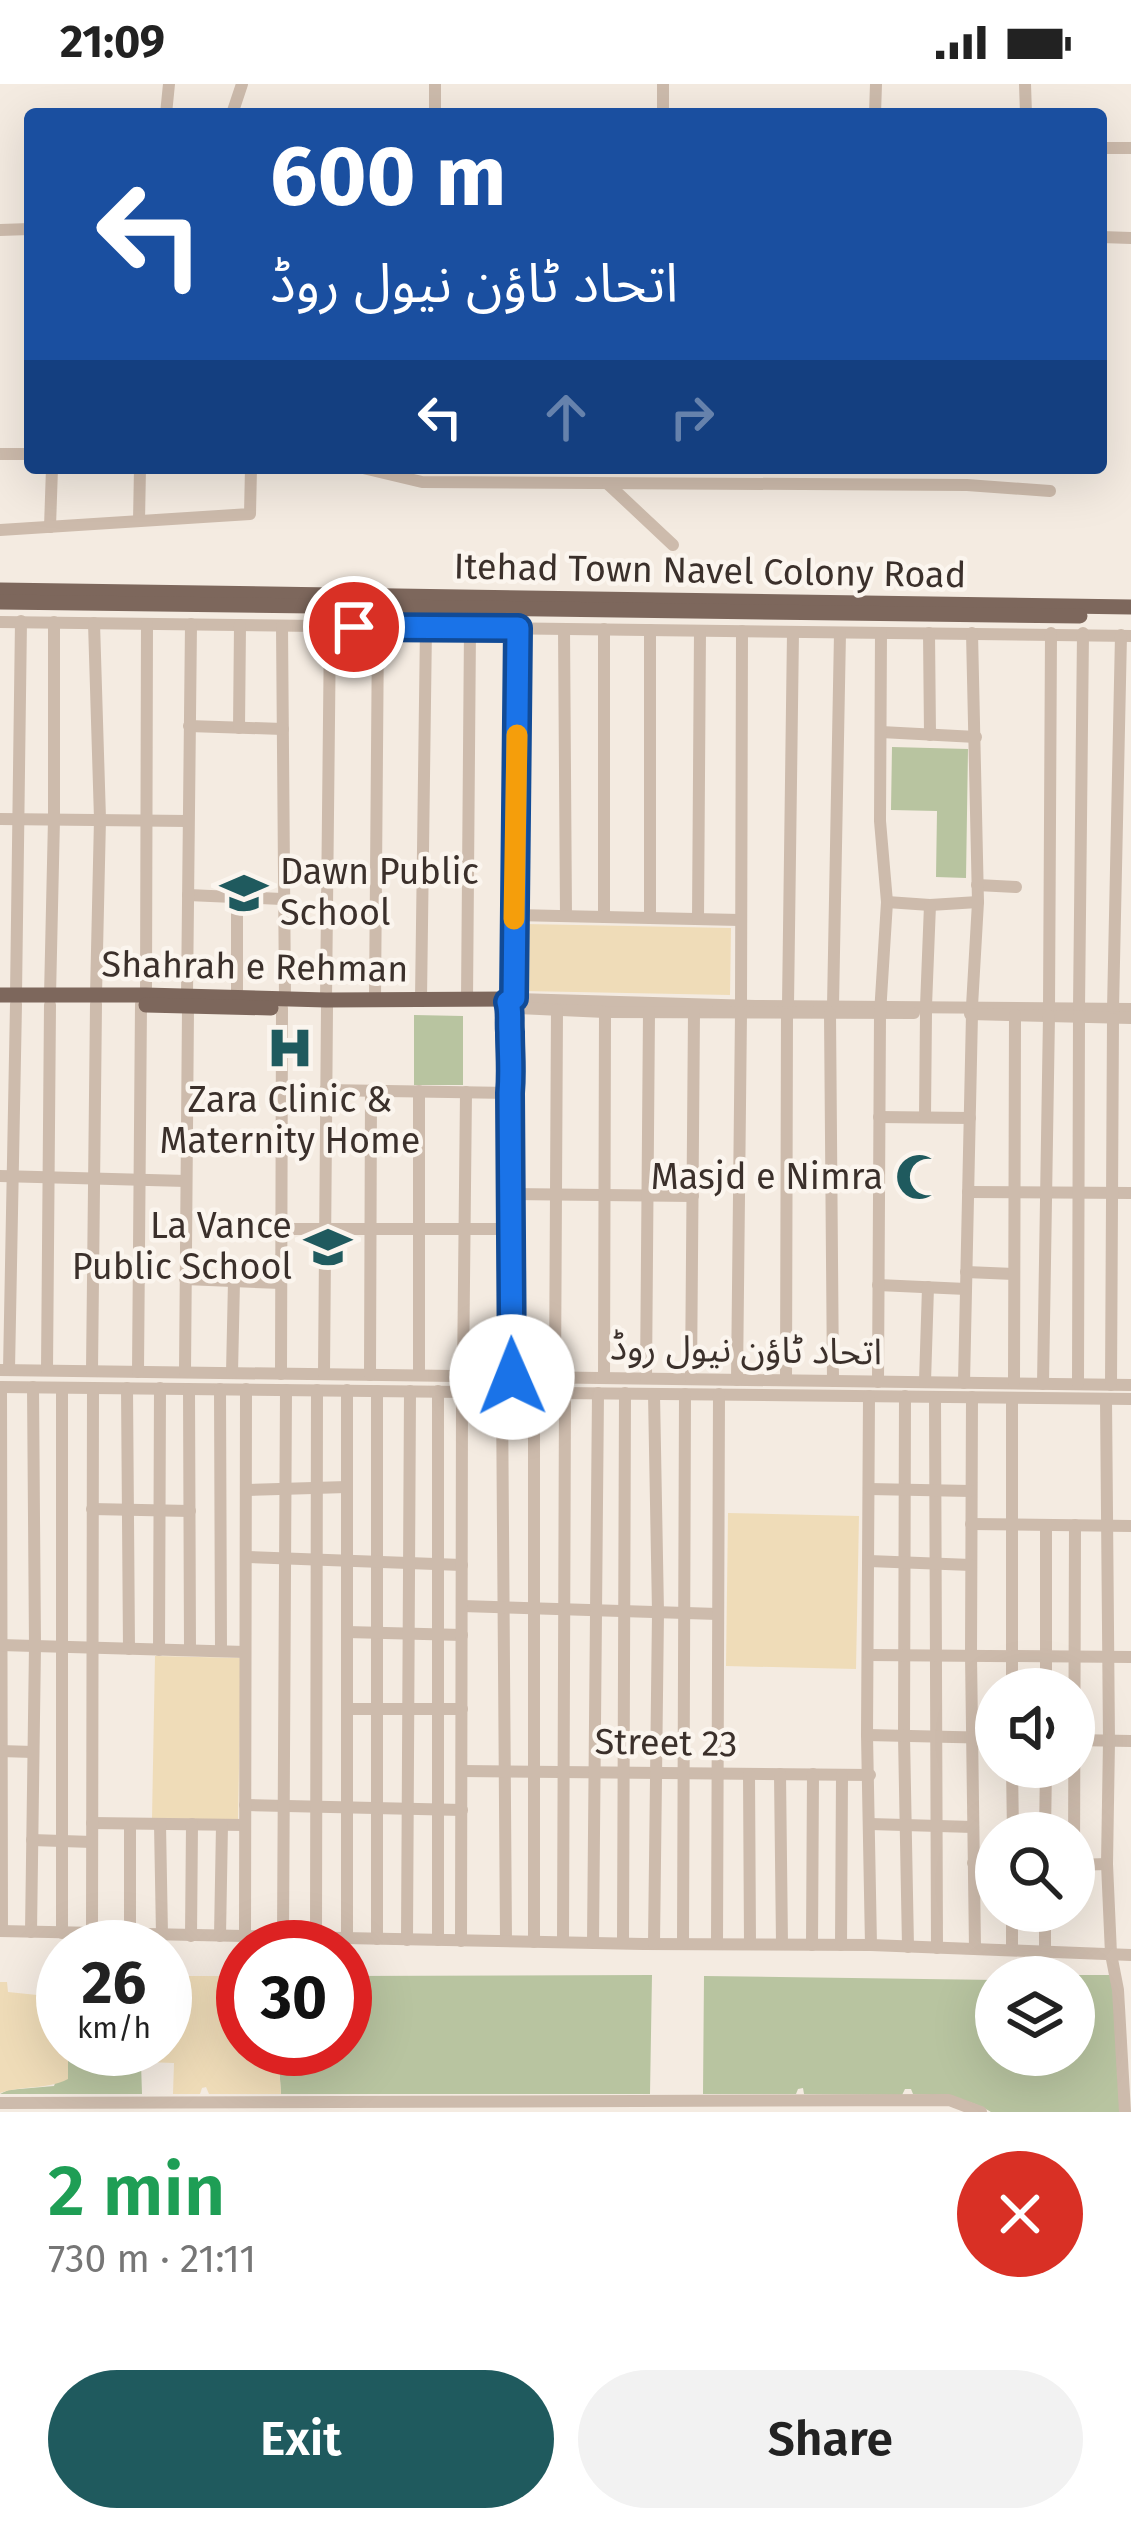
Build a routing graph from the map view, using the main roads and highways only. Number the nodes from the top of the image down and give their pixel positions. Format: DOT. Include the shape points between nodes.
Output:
graph roads {
  1 [pos="0,590"];
  2 [pos="0,602"];
  3 [pos="1131,607"];
  4 [pos="826,608"];
  5 [pos="1131,617"];
  6 [pos="8,1000"];
  7 [pos="188,1002"];
  8 [pos="284,1003"];
  9 [pos="327,1003"];
  1 -- 4 [label="main road, Itehad Town Navel Colony Road"];
  2 -- 4 [label="main road, Itehad Town Navel Colony Road"];
  3 -- 4 [label="main road, Itehad Town Navel Colony Road"];
  4 -- 5 [label="main road, Itehad Town Navel Colony Road"];
  6 -- 7 [label="main road, Shahrah e Rehman"];
  7 -- 8 [label="main road, Shahrah e Rehman"];
  7 -- 8 [label="main road, Shahrah e Rehman"];
  8 -- 9 [label="main road, Shahrah e Rehman"];
  9 -- 9 [label="main road, Shahrah e Rehman" via="421,999 514,1004"];
}
